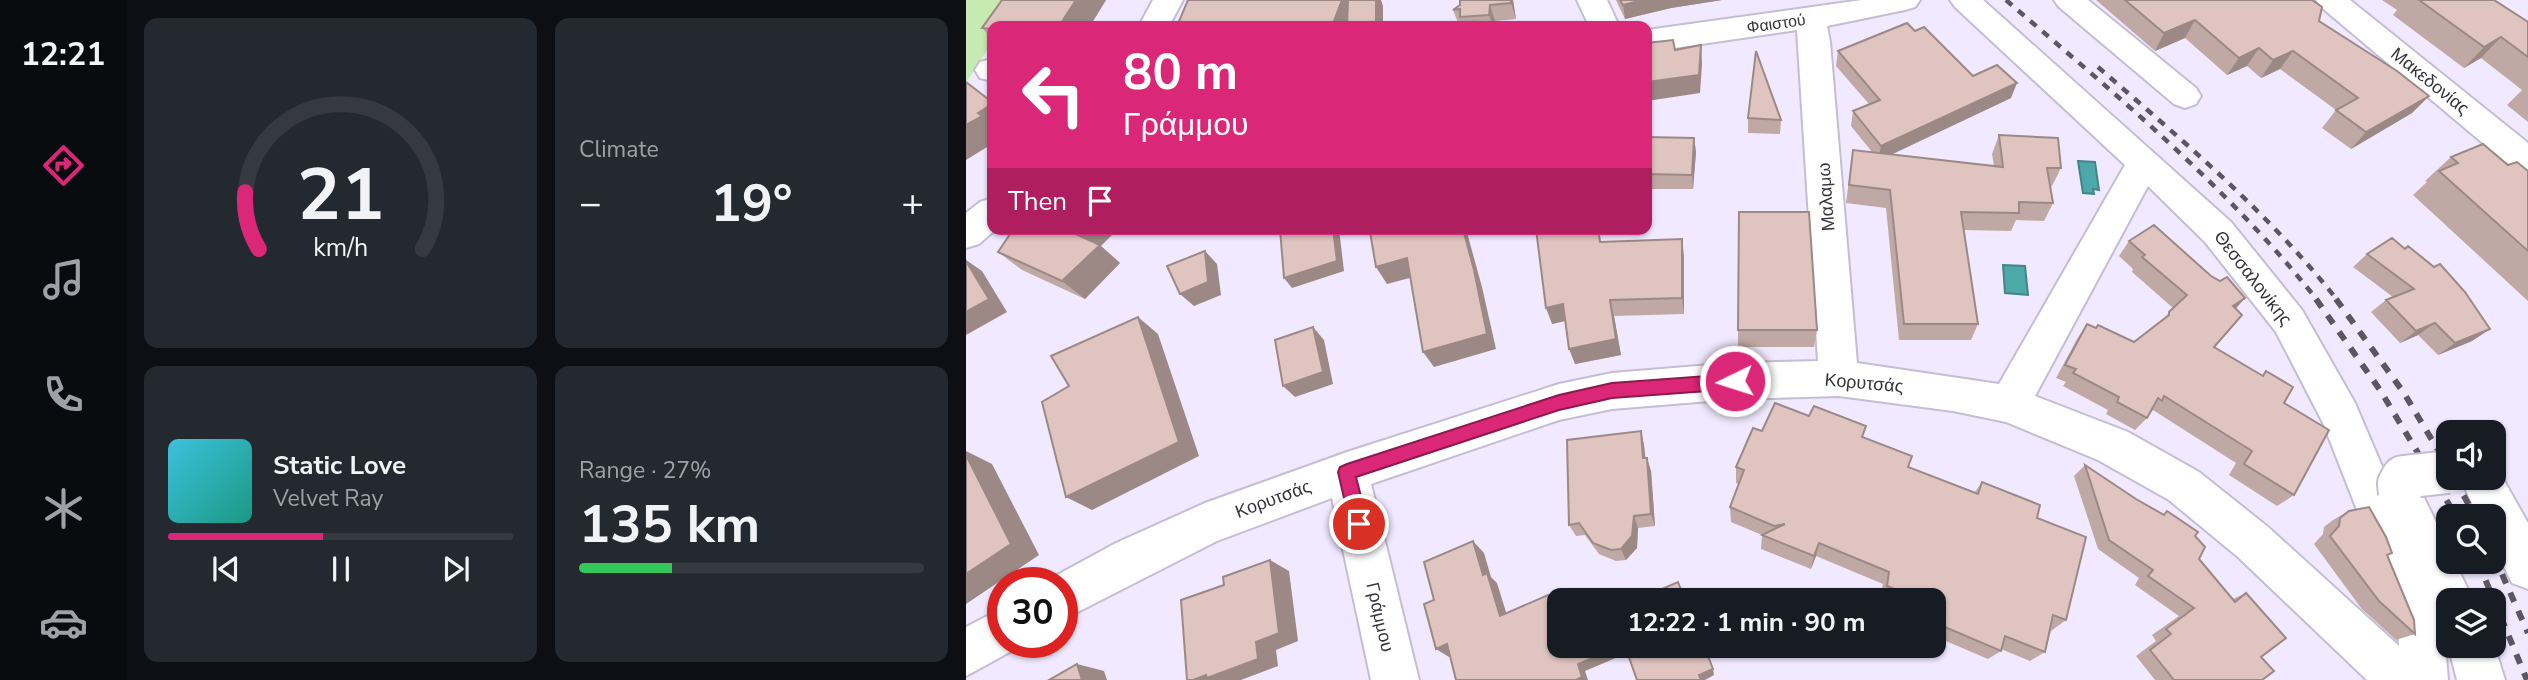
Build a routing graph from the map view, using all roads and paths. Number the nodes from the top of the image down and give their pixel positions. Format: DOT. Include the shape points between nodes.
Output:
graph roads {
  1 [pos="1168,0"];
  2 [pos="1592,0"];
  3 [pos="1905,0"];
  4 [pos="1965,0"];
  5 [pos="2069,0"];
  6 [pos="2331,0"];
  7 [pos="1810,18"];
  8 [pos="1157,21"];
  9 [pos="1602,21"];
  10 [pos="1652,40"];
  11 [pos="2185,96"];
  12 [pos="2144,162"];
  13 [pos="2528,162"];
  14 [pos="987,216"];
  15 [pos="966,234"];
  16 [pos="1839,378"];
  17 [pos="2009,404"];
  18 [pos="1347,472"];
  19 [pos="2436,477"];
  20 [pos="2480,490"];
  21 [pos="2528,567"];
  22 [pos="1078,588"];
  23 [pos="2444,588"];
  24 [pos="987,641"];
  25 [pos="966,653"];
  26 [pos="2475,658"];
  27 [pos="1395,680"];
  28 [pos="2401,680"];
  29 [pos="2424,680"];
  30 [pos="2481,680"];
  1 -- 8 [label="street"];
  2 -- 9 [label="street"];
  3 -- 7 [label="street, Φαιστού"];
  4 -- 12 [label="street, Θεσσαλονίκης"];
  5 -- 11 [label="street"];
  6 -- 13 [label="street, Μακεδονίας"];
  7 -- 10 [label="street, Φαιστού"];
  7 -- 16 [label="street, Μαλαμω"];
  12 -- 17 [label="street"];
  12 -- 29 [label="street, Θεσσαλονίκης" via="2218,232 2289,321 2334,404 2420,612"];
  14 -- 15 [label="street"];
  16 -- 17 [label="street, Κορυτσάς"];
  16 -- 18 [label="street, Κορυτσάς" via="1612,391 1513,416"];
  17 -- 28 [label="street, Κορυτσάς" via="2113,446 2184,486 2253,542"];
  18 -- 22 [label="street, Κορυτσάς" via="1205,524"];
  18 -- 27 [label="street, Γράμμου"];
  19 -- 23 [label="street, bridge" via="2403,477 2399,484"];
  20 -- 21 [label="street"];
  24 -- 25 [label="street"];
  26 -- 30 [label="street"];
}
